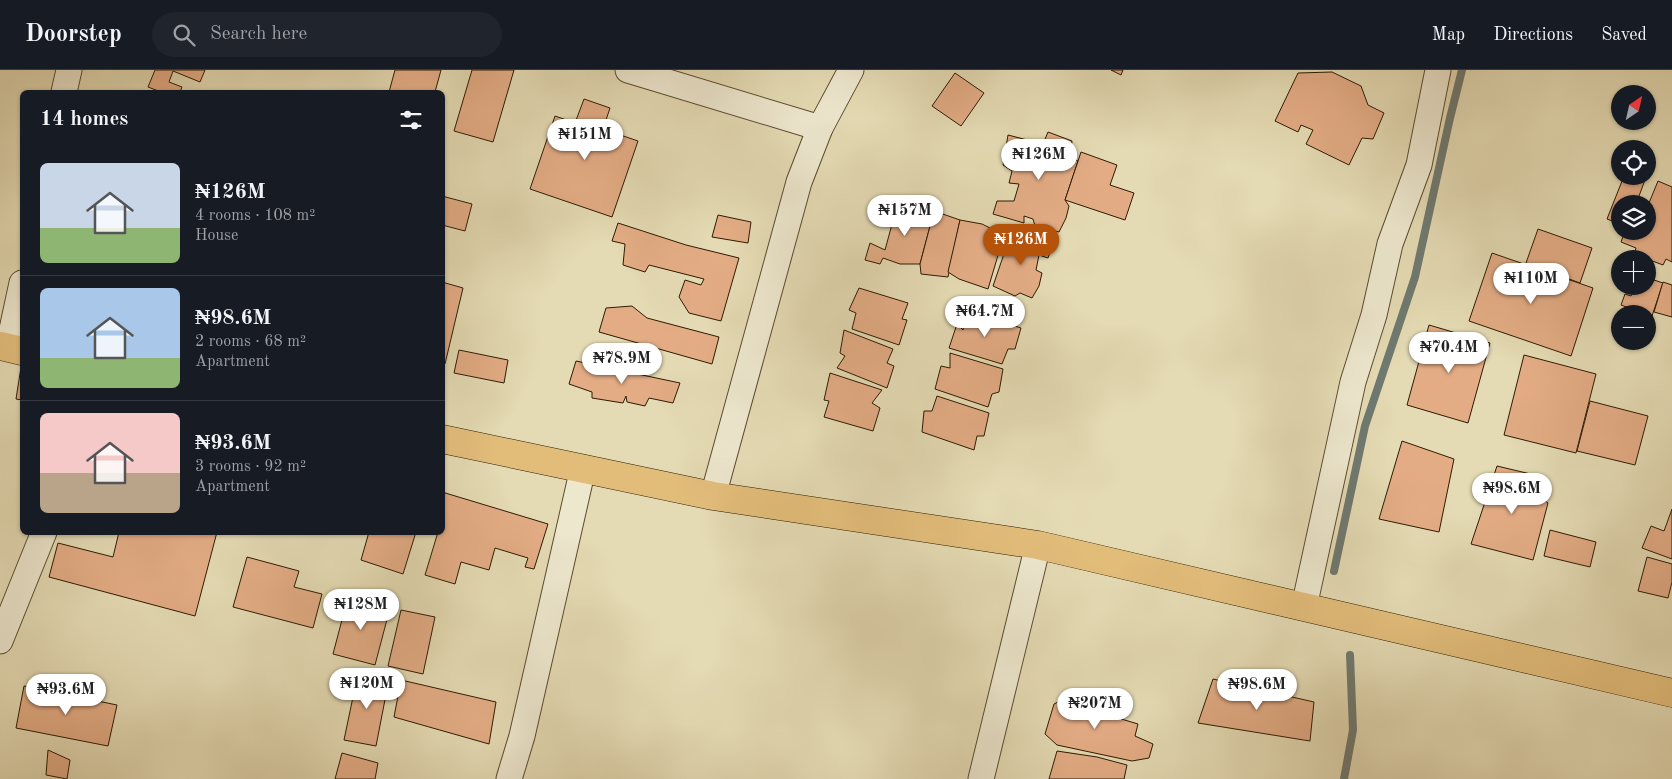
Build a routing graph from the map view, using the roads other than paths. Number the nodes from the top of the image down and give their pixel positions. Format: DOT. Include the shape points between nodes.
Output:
graph roads {
  1 [pos="68,70"];
  2 [pos="628,70"];
  3 [pos="851,70"];
  4 [pos="1438,70"];
  5 [pos="64,90"];
  6 [pos="820,128"];
  7 [pos="20,294"];
  8 [pos="10,348"];
  9 [pos="445,440"];
  10 [pos="583,468"];
  11 [pos="713,496"];
  12 [pos="43,535"];
  13 [pos="1038,544"];
  14 [pos="1304,608"];
  15 [pos="0,641"];
  16 [pos="1672,693"];
  17 [pos="509,779"];
  18 [pos="981,779"];
  1 -- 5 [label="street"];
  2 -- 6 [label="street"];
  3 -- 6 [label="street"];
  4 -- 14 [label="street" via="1419,165 1390,244 1374,315 1353,382"];
  6 -- 11 [label="street" via="800,182"];
  7 -- 8 [label="street"];
  9 -- 10 [label="main road"];
  10 -- 11 [label="main road"];
  10 -- 17 [label="street" via="522,736"];
  11 -- 13 [label="main road"];
  12 -- 15 [label="street"];
  13 -- 14 [label="main road"];
  13 -- 18 [label="street"];
  14 -- 16 [label="main road"];
}
